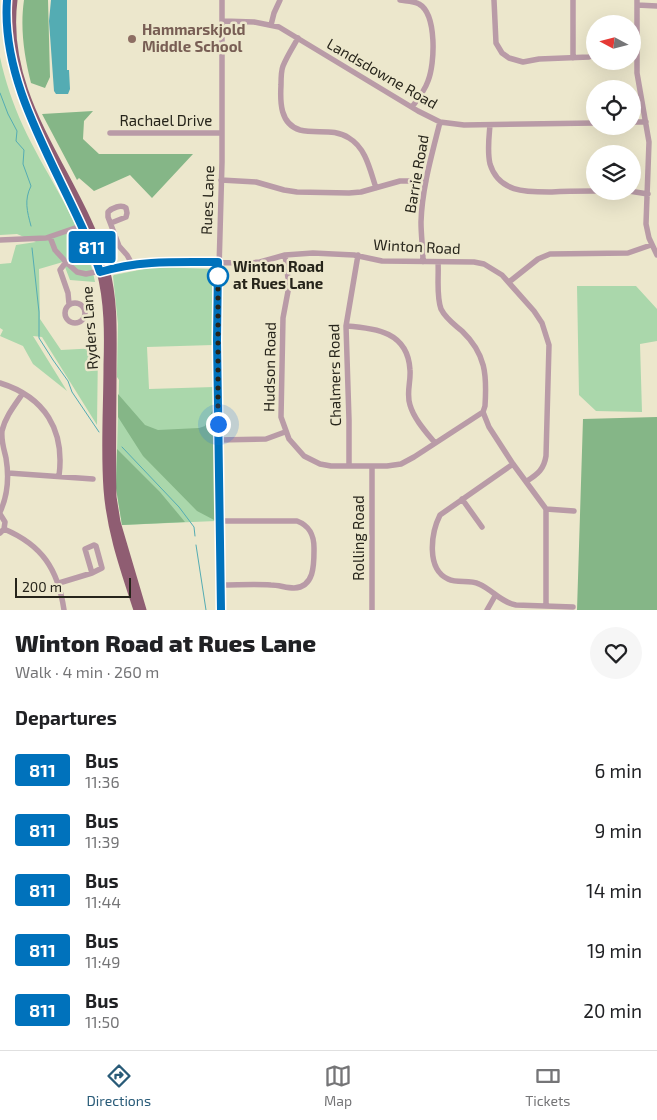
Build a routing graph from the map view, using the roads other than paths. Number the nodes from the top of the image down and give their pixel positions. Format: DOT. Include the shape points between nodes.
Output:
graph roads {
  1 [pos="8,0"];
  2 [pos="14,0"];
  3 [pos="222,0"];
  4 [pos="280,0"];
  5 [pos="400,0"];
  6 [pos="494,0"];
  7 [pos="573,0"];
  8 [pos="637,2"];
  9 [pos="657,6"];
  10 [pos="636,15"];
  11 [pos="223,21"];
  12 [pos="271,25"];
  13 [pos="298,38"];
  14 [pos="586,57"];
  15 [pos="573,58"];
  16 [pos="637,70"];
  17 [pos="412,107"];
  18 [pos="440,122"];
  19 [pos="641,122"];
  20 [pos="646,122"];
  21 [pos="586,123"];
  22 [pos="490,125"];
  23 [pos="110,133"];
  24 [pos="222,133"];
  25 [pos="221,180"];
  26 [pos="426,182"];
  27 [pos="376,188"];
  28 [pos="586,191"];
  29 [pos="641,193"];
  30 [pos="648,194"];
  31 [pos="111,223"];
  32 [pos="81,226"];
  33 [pos="50,237"];
  34 [pos="0,240"];
  35 [pos="651,245"];
  36 [pos="285,255"];
  37 [pos="358,255"];
  38 [pos="657,255"];
  39 [pos="66,262"];
  40 [pos="218,262"];
  41 [pos="423,262"];
  42 [pos="438,262"];
  43 [pos="132,264"];
  44 [pos="103,271"];
  45 [pos="509,282"];
  46 [pos="69,304"];
  47 [pos="346,326"];
  48 [pos="0,383"];
  49 [pos="23,393"];
  50 [pos="483,412"];
  51 [pos="285,432"];
  52 [pos="218,440"];
  53 [pos="435,444"];
  54 [pos="513,464"];
  55 [pos="349,466"];
  56 [pos="372,466"];
  57 [pos="8,473"];
  58 [pos="59,476"];
  59 [pos="93,479"];
  60 [pos="527,481"];
  61 [pos="462,499"];
  62 [pos="546,509"];
  63 [pos="574,510"];
  64 [pos="0,513"];
  65 [pos="220,521"];
  66 [pos="482,527"];
  67 [pos="2,531"];
  68 [pos="92,573"];
  69 [pos="58,583"];
  70 [pos="221,585"];
  71 [pos="495,596"];
  72 [pos="546,606"];
  73 [pos="573,607"];
  74 [pos="64,610"];
  75 [pos="137,610"];
  76 [pos="143,610"];
  77 [pos="221,610"];
  78 [pos="372,610"];
  79 [pos="487,610"];
  1 -- 32 [label="main road, Ryders Lane" via="6,36 20,96"];
  2 -- 44 [label="main road, Ryders Lane" via="12,34 23,87 34,116 87,220"];
  3 -- 11 [label="street, Rues Lane"];
  4 -- 12 [label="street"];
  5 -- 17 [label="street" via="420,4 431,25 429,79"];
  6 -- 15 [label="street" via="495,37 504,55 523,62"];
  7 -- 15 [label="street"];
  8 -- 9 [label="street"];
  8 -- 10 [label="street"];
  11 -- 12 [label="street, Landsdowne Road"];
  11 -- 24 [label="street, Rues Lane"];
  12 -- 13 [label="street, Landsdowne Road"];
  13 -- 17 [label="street, Landsdowne Road"];
  13 -- 27 [label="street" via="283,67 280,100 284,116 300,130 330,131 350,138 363,153"];
  14 -- 15 [label="street"];
  16 -- 20 [label="street"];
  17 -- 18 [label="street, Landsdowne Road"];
  18 -- 22 [label="street, Landsdowne Road"];
  18 -- 26 [label="street, Barrie Road"];
  19 -- 20 [label="street"];
  20 -- 30 [label="street"];
  21 -- 22 [label="street, Landsdowne Road"];
  22 -- 28 [label="street" via="490,163 507,186 526,192"];
  23 -- 24 [label="street, Rachael Drive"];
  24 -- 25 [label="street, Rues Lane"];
  25 -- 27 [label="street" via="256,182 297,192 349,193"];
  25 -- 40 [label="street, Rues Lane"];
  26 -- 27 [label="street" via="400,181"];
  26 -- 41 [label="street, Barrie Road" via="421,222"];
  29 -- 30 [label="street"];
  30 -- 35 [label="street" via="646,224"];
  31 -- 43 [label="street" via="119,246"];
  32 -- 33 [label="street"];
  32 -- 44 [label="main road, Ryders Lane"];
  33 -- 34 [label="street"];
  33 -- 39 [label="street" via="55,250"];
  35 -- 38 [label="street"];
  35 -- 45 [label="street" via="628,252 550,254 538,259"];
  36 -- 37 [label="street, Winton Road"];
  36 -- 40 [label="street, Winton Road" via="260,262"];
  36 -- 51 [label="street, Hudson Road" via="289,286 284,312 281,412"];
  37 -- 41 [label="street, Winton Road" via="382,261"];
  37 -- 47 [label="street, Chalmers Road"];
  39 -- 44 [label="street, Winton Road" via="82,274"];
  39 -- 46 [label="street" via="60,270"];
  40 -- 43 [label="street, Winton Road"];
  40 -- 52 [label="street, Rues Lane"];
  41 -- 42 [label="street, Winton Road"];
  42 -- 45 [label="street, Winton Road" via="484,264"];
  42 -- 50 [label="street" via="442,310 472,341 485,370"];
  43 -- 44 [label="street, Winton Road"];
  44 -- 75 [label="main road, Ryders Lane" via="108,335 106,462 110,516"];
  44 -- 76 [label="main road, Ryders Lane" via="113,325 114,497 117,522"];
  45 -- 60 [label="street, Winton Road" via="534,310 542,324 550,353 546,456 540,471"];
  47 -- 53 [label="street" via="382,331 401,345 410,367 408,394 411,407"];
  47 -- 55 [label="street, Chalmers Road"];
  48 -- 49 [label="street"];
  49 -- 57 [label="street" via="3,430"];
  49 -- 58 [label="street" via="42,407 55,430 61,456"];
  50 -- 53 [label="street, Hudson Road"];
  50 -- 54 [label="street"];
  51 -- 52 [label="street" via="266,439"];
  51 -- 55 [label="street, Hudson Road" via="309,459 326,465"];
  52 -- 65 [label="street, Rues Lane"];
  53 -- 56 [label="street, Hudson Road" via="401,464"];
  54 -- 60 [label="street"];
  54 -- 61 [label="street"];
  55 -- 56 [label="street, Hudson Road"];
  56 -- 78 [label="street, Rolling Road"];
  57 -- 58 [label="street"];
  57 -- 64 [label="street"];
  58 -- 59 [label="street"];
  60 -- 62 [label="street"];
  61 -- 66 [label="street"];
  61 -- 71 [label="street" via="437,521 433,536 434,563 439,573 448,579 478,583"];
  62 -- 63 [label="street"];
  62 -- 72 [label="street"];
  64 -- 67 [label="street" via="5,522"];
  65 -- 70 [label="street, Rues Lane"];
  65 -- 70 [label="street" via="297,521 310,531 314,543 313,573 301,586"];
  67 -- 69 [label="street" via="23,538 38,550"];
  68 -- 68 [label="street" via="102,568 95,545 85,549"];
  68 -- 69 [label="street"];
  69 -- 74 [label="street"];
  70 -- 77 [label="street, Rues Lane"];
  71 -- 72 [label="street" via="508,604"];
  71 -- 79 [label="street"];
  72 -- 73 [label="street"];
}
